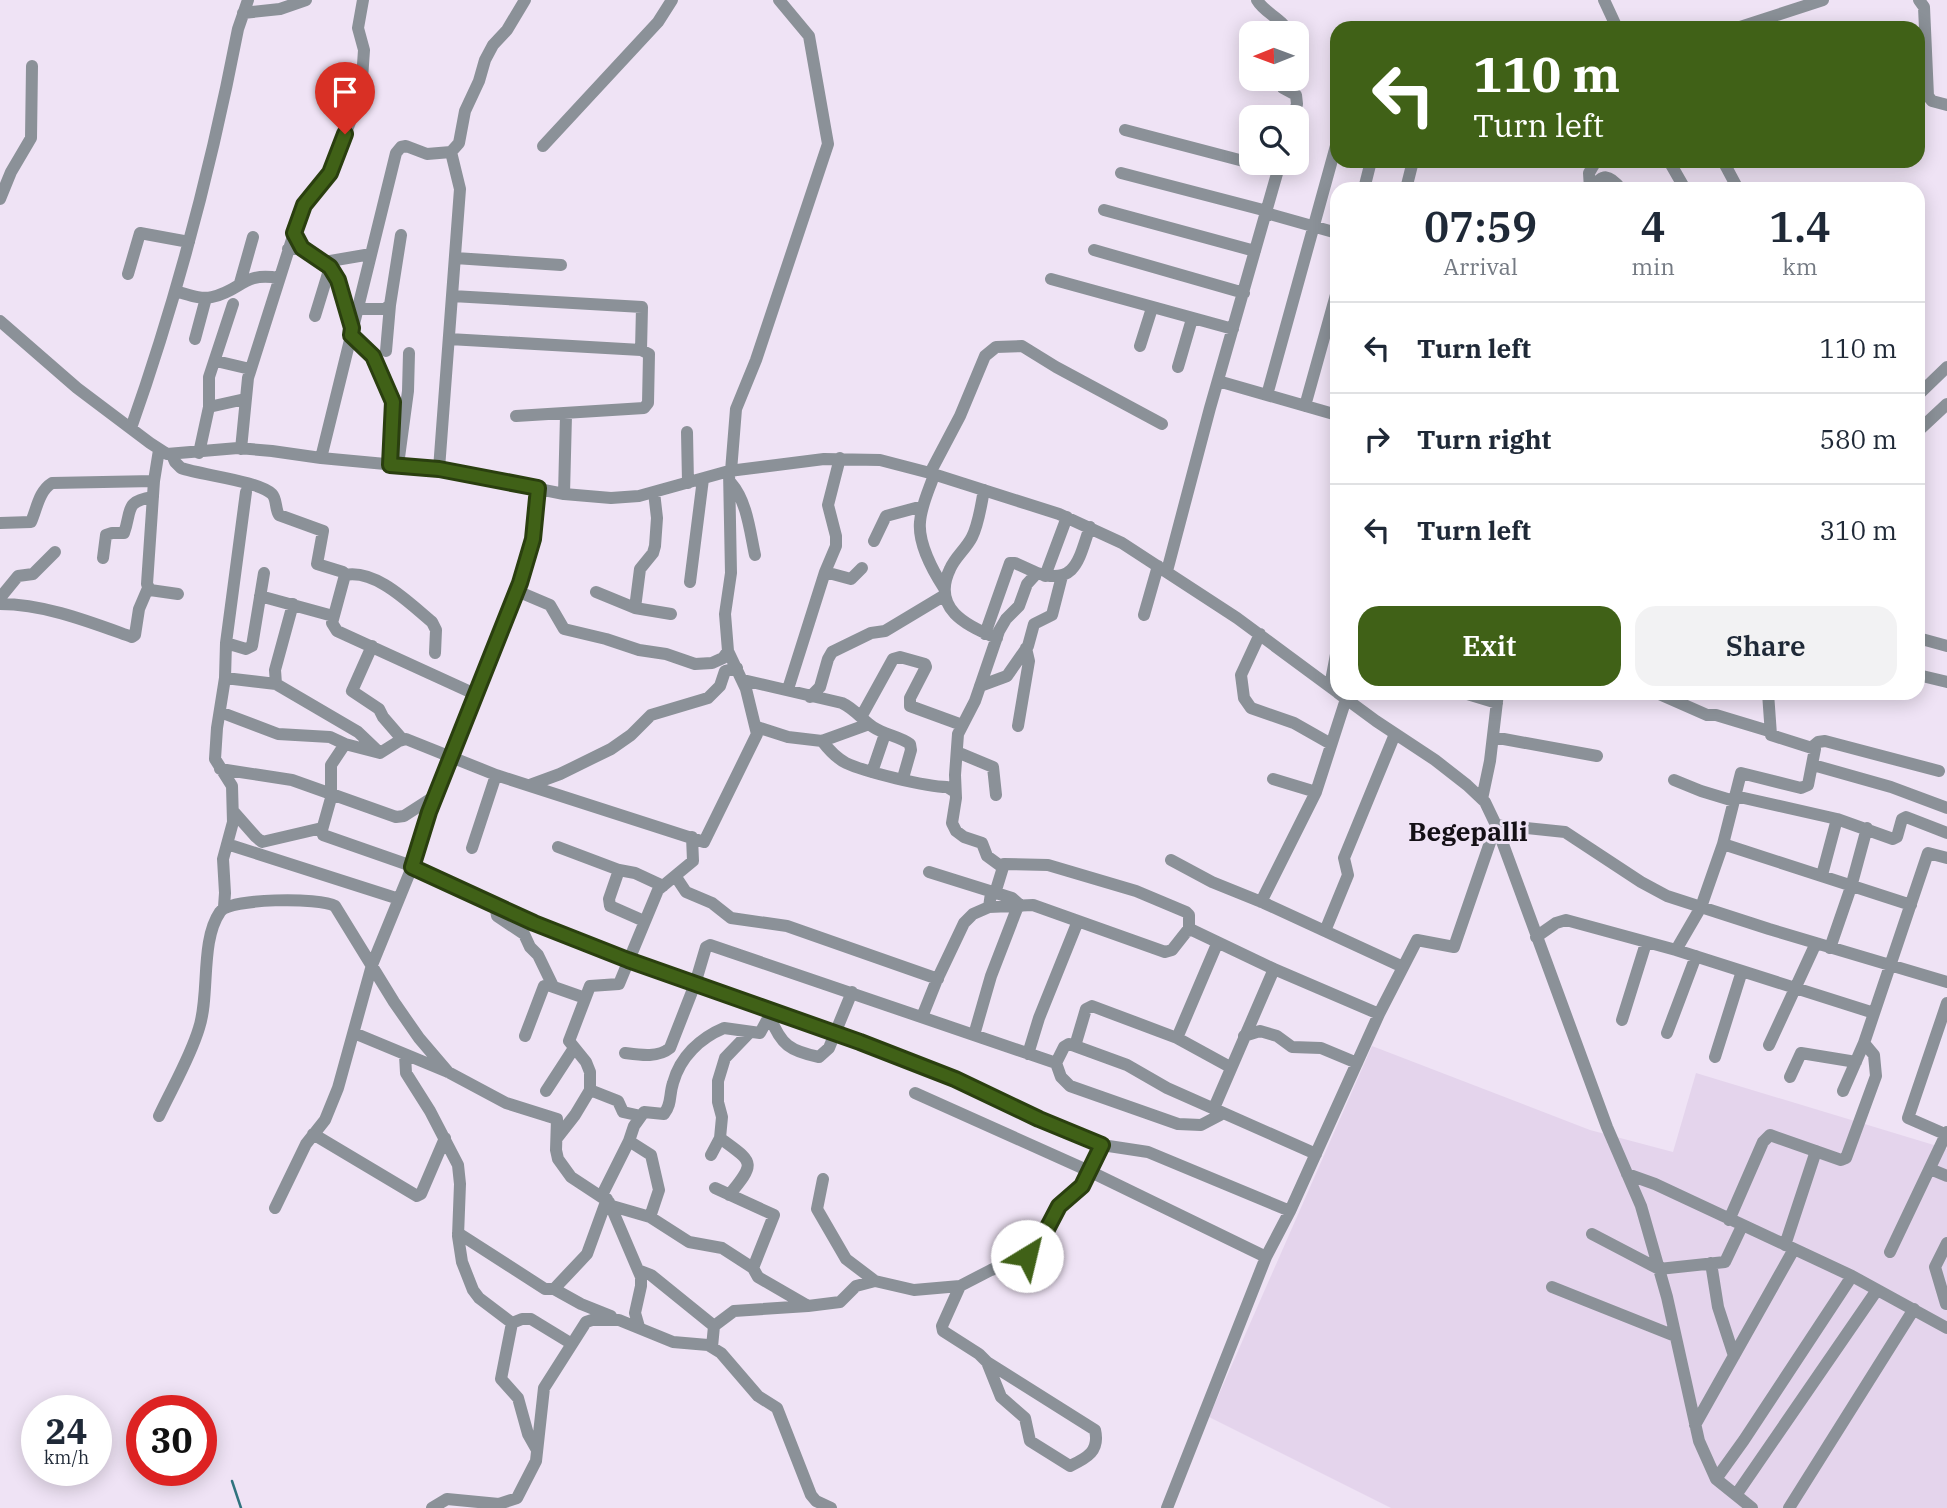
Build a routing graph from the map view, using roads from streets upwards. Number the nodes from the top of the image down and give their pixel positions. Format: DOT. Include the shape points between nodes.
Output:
graph roads {
  1 [pos="248,0"];
  2 [pos="306,0"];
  3 [pos="363,0"];
  4 [pos="525,0"];
  5 [pos="672,0"];
  6 [pos="779,0"];
  7 [pos="1257,0"];
  8 [pos="1604,0"];
  9 [pos="1823,0"];
  10 [pos="1919,0"];
  11 [pos="243,13"];
  12 [pos="1280,21"];
  13 [pos="1614,21"];
  14 [pos="1758,21"];
  15 [pos="1925,21"];
  16 [pos="1925,29"];
  17 [pos="32,66"];
  18 [pos="1289,91"];
  19 [pos="1297,105"];
  20 [pos="1947,105"];
  21 [pos="1125,130"];
  22 [pos="543,146"];
  23 [pos="451,152"];
  24 [pos="1239,160"];
  25 [pos="1330,166"];
  26 [pos="1121,173"];
  27 [pos="1276,175"];
  28 [pos="1596,182"];
  29 [pos="1615,182"];
  30 [pos="0,199"];
  31 [pos="1104,211"];
  32 [pos="1266,212"];
  33 [pos="1313,226"];
  34 [pos="1330,231"];
  35 [pos="401,235"];
  36 [pos="253,237"];
  37 [pos="189,242"];
  38 [pos="295,249"];
  39 [pos="1094,250"];
  40 [pos="1255,251"];
  41 [pos="370,254"];
  42 [pos="455,258"];
  43 [pos="327,264"];
  44 [pos="561,265"];
  45 [pos="128,274"];
  46 [pos="279,278"];
  47 [pos="1051,279"];
  48 [pos="240,283"];
  49 [pos="175,291"];
  50 [pos="1244,293"];
  51 [pos="452,296"];
  52 [pos="206,298"];
  53 [pos="233,304"];
  54 [pos="390,305"];
  55 [pos="1152,308"];
  56 [pos="357,309"];
  57 [pos="315,316"];
  58 [pos="1330,316"];
  59 [pos="1192,319"];
  60 [pos="0,321"];
  61 [pos="1233,330"];
  62 [pos="351,332"];
  63 [pos="195,339"];
  64 [pos="449,339"];
  65 [pos="1140,346"];
  66 [pos="365,348"];
  67 [pos="641,350"];
  68 [pos="386,351"];
  69 [pos="409,353"];
  70 [pos="346,354"];
  71 [pos="216,360"];
  72 [pos="1178,366"];
  73 [pos="1947,367"];
  74 [pos="250,369"];
  75 [pos="1218,381"];
  76 [pos="1925,388"];
  77 [pos="1267,395"];
  78 [pos="245,399"];
  79 [pos="1947,404"];
  80 [pos="1305,406"];
  81 [pos="209,407"];
  82 [pos="1330,413"];
  83 [pos="566,415"];
  84 [pos="516,416"];
  85 [pos="1162,424"];
  86 [pos="1925,424"];
  87 [pos="131,428"];
  88 [pos="687,432"];
  89 [pos="241,449"];
  90 [pos="159,450"];
  91 [pos="199,453"];
  92 [pos="172,454"];
  93 [pos="321,458"];
  94 [pos="840,458"];
  95 [pos="394,465"];
  96 [pos="439,469"];
  97 [pos="730,474"];
  98 [pos="932,474"];
  99 [pos="702,479"];
  100 [pos="154,481"];
  101 [pos="688,483"];
  102 [pos="538,488"];
  103 [pos="984,490"];
  104 [pos="246,492"];
  105 [pos="654,492"];
  106 [pos="564,494"];
  107 [pos="153,497"];
  108 [pos="923,506"];
  109 [pos="1067,517"];
  110 [pos="0,523"];
  111 [pos="1090,527"];
  112 [pos="874,541"];
  113 [pos="55,552"];
  114 [pos="755,555"];
  115 [pos="103,558"];
  116 [pos="862,568"];
  117 [pos="1162,569"];
  118 [pos="825,572"];
  119 [pos="264,573"];
  120 [pos="1041,574"];
  121 [pos="345,575"];
  122 [pos="1062,576"];
  123 [pos="690,582"];
  124 [pos="148,588"];
  125 [pos="517,591"];
  126 [pos="596,592"];
  127 [pos="944,592"];
  128 [pos="178,594"];
  129 [pos="260,596"];
  130 [pos="0,598"];
  131 [pos="0,604"];
  132 [pos="293,604"];
  133 [pos="635,608"];
  134 [pos="671,614"];
  135 [pos="1144,615"];
  136 [pos="333,616"];
  137 [pos="1260,634"];
  138 [pos="991,636"];
  139 [pos="1925,640"];
  140 [pos="226,643"];
  141 [pos="372,646"];
  142 [pos="1947,646"];
  143 [pos="1026,648"];
  144 [pos="728,651"];
  145 [pos="435,653"];
  146 [pos="712,663"];
  147 [pos="735,673"];
  148 [pos="1925,677"];
  149 [pos="225,678"];
  150 [pos="1947,682"];
  151 [pos="276,684"];
  152 [pos="980,686"];
  153 [pos="1330,687"];
  154 [pos="788,689"];
  155 [pos="477,695"];
  156 [pos="810,697"];
  157 [pos="1337,700"];
  158 [pos="1348,700"];
  159 [pos="1497,700"];
  160 [pos="1673,700"];
  161 [pos="1768,700"];
  162 [pos="220,712"];
  163 [pos="865,720"];
  164 [pos="962,725"];
  165 [pos="1018,726"];
  166 [pos="757,727"];
  167 [pos="1769,731"];
  168 [pos="886,734"];
  169 [pos="1395,734"];
  170 [pos="1493,737"];
  171 [pos="402,739"];
  172 [pos="822,741"];
  173 [pos="345,744"];
  174 [pos="1331,744"];
  175 [pos="1812,747"];
  176 [pos="957,752"];
  177 [pos="380,753"];
  178 [pos="451,757"];
  179 [pos="1597,757"];
  180 [pos="1813,765"];
  181 [pos="220,769"];
  182 [pos="1939,771"];
  183 [pos="872,772"];
  184 [pos="496,775"];
  185 [pos="903,778"];
  186 [pos="1273,779"];
  187 [pos="1674,780"];
  188 [pos="530,785"];
  189 [pos="954,792"];
  190 [pos="1315,792"];
  191 [pos="331,794"];
  192 [pos="996,794"];
  193 [pos="436,796"];
  194 [pos="1482,799"];
  195 [pos="1735,799"];
  196 [pos="1947,808"];
  197 [pos="233,811"];
  198 [pos="1837,819"];
  199 [pos="1496,825"];
  200 [pos="322,828"];
  201 [pos="1867,828"];
  202 [pos="1947,833"];
  203 [pos="692,837"];
  204 [pos="227,844"];
  205 [pos="1723,844"];
  206 [pos="558,847"];
  207 [pos="472,848"];
  208 [pos="1947,858"];
  209 [pos="1171,860"];
  210 [pos="412,867"];
  211 [pos="1002,867"];
  212 [pos="619,870"];
  213 [pos="929,872"];
  214 [pos="1822,875"];
  215 [pos="676,877"];
  216 [pos="663,886"];
  217 [pos="1851,887"];
  218 [pos="991,893"];
  219 [pos="399,899"];
  220 [pos="1261,902"];
  221 [pos="495,905"];
  222 [pos="1911,905"];
  223 [pos="1019,906"];
  224 [pos="224,907"];
  225 [pos="989,907"];
  226 [pos="1701,907"];
  227 [pos="644,920"];
  228 [pos="1078,921"];
  229 [pos="1189,930"];
  230 [pos="1325,931"];
  231 [pos="1536,937"];
  232 [pos="1646,943"];
  233 [pos="1816,943"];
  234 [pos="1217,944"];
  235 [pos="1830,948"];
  236 [pos="1676,950"];
  237 [pos="1696,956"];
  238 [pos="628,960"];
  239 [pos="372,965"];
  240 [pos="1891,966"];
  241 [pos="1404,967"];
  242 [pos="1274,969"];
  243 [pos="1742,971"];
  244 [pos="937,979"];
  245 [pos="1947,982"];
  246 [pos="695,984"];
  247 [pos="553,986"];
  248 [pos="1795,989"];
  249 [pos="852,992"];
  250 [pos="585,998"];
  251 [pos="1947,1003"];
  252 [pos="1874,1013"];
  253 [pos="771,1014"];
  254 [pos="1379,1014"];
  255 [pos="922,1017"];
  256 [pos="1622,1020"];
  257 [pos="354,1033"];
  258 [pos="749,1033"];
  259 [pos="836,1033"];
  260 [pos="1667,1033"];
  261 [pos="974,1035"];
  262 [pos="525,1036"];
  263 [pos="1244,1036"];
  264 [pos="1177,1038"];
  265 [pos="1864,1043"];
  266 [pos="1769,1045"];
  267 [pos="1075,1046"];
  268 [pos="574,1048"];
  269 [pos="625,1054"];
  270 [pos="1028,1054"];
  271 [pos="405,1055"];
  272 [pos="1715,1057"];
  273 [pos="1856,1062"];
  274 [pos="1056,1063"];
  275 [pos="1357,1063"];
  276 [pos="1230,1067"];
  277 [pos="448,1072"];
  278 [pos="1790,1077"];
  279 [pos="590,1090"];
  280 [pos="546,1091"];
  281 [pos="1843,1091"];
  282 [pos="915,1093"];
  283 [pos="1218,1111"];
  284 [pos="159,1116"];
  285 [pos="641,1116"];
  286 [pos="313,1134"];
  287 [pos="1947,1134"];
  288 [pos="445,1138"];
  289 [pos="556,1138"];
  290 [pos="720,1138"];
  291 [pos="629,1141"];
  292 [pos="1102,1145"];
  293 [pos="1816,1151"];
  294 [pos="1316,1154"];
  295 [pos="711,1155"];
  296 [pos="1930,1169"];
  297 [pos="1089,1171"];
  298 [pos="1627,1174"];
  299 [pos="1947,1176"];
  300 [pos="823,1179"];
  301 [pos="715,1188"];
  302 [pos="729,1195"];
  303 [pos="607,1200"];
  304 [pos="275,1208"];
  305 [pos="1290,1211"];
  306 [pos="650,1217"];
  307 [pos="1729,1220"];
  308 [pos="1742,1226"];
  309 [pos="458,1233"];
  310 [pos="1592,1234"];
  311 [pos="1947,1243"];
  312 [pos="1789,1247"];
  313 [pos="1890,1252"];
  314 [pos="1266,1257"];
  315 [pos="1711,1263"];
  316 [pos="752,1268"];
  317 [pos="1658,1269"];
  318 [pos="638,1270"];
  319 [pos="1852,1276"];
  320 [pos="875,1281"];
  321 [pos="960,1286"];
  322 [pos="1552,1287"];
  323 [pos="555,1289"];
  324 [pos="1877,1290"];
  325 [pos="639,1294"];
  326 [pos="1947,1303"];
  327 [pos="808,1306"];
  328 [pos="1914,1309"];
  329 [pos="612,1318"];
  330 [pos="512,1323"];
  331 [pos="1941,1325"];
  332 [pos="714,1326"];
  333 [pos="639,1328"];
  334 [pos="1675,1336"];
  335 [pos="572,1345"];
  336 [pos="712,1347"];
  337 [pos="1734,1356"];
  338 [pos="987,1362"];
  339 [pos="1695,1425"];
  340 [pos="537,1450"];
  341 [pos="1716,1479"];
  342 [pos="1737,1495"];
  343 [pos="432,1508"];
  344 [pos="831,1508"];
  345 [pos="1167,1508"];
  346 [pos="1752,1508"];
  347 [pos="1789,1508"];
  1 -- 11 [label="street"];
  2 -- 11 [label="street"];
  3 -- 38 [label="street" via="358,28 365,50 361,94 330,173 304,205 294,233"];
  4 -- 23 [label="street" via="485,60 465,111 460,142"];
  5 -- 22 [label="street" via="658,22"];
  6 -- 97 [label="street" via="809,36 828,144 736,409"];
  7 -- 12 [label="street"];
  8 -- 13 [label="street"];
  9 -- 14 [label="street"];
  10 -- 15 [label="street"];
  11 -- 37 [label="street"];
  16 -- 20 [label="street" via="1928,96"];
  17 -- 30 [label="street" via="31,138"];
  18 -- 19 [label="street" via="1296,95"];
  21 -- 24 [label="street"];
  23 -- 41 [label="street" via="398,149"];
  23 -- 42 [label="street" via="460,189"];
  25 -- 33 [label="street"];
  26 -- 32 [label="street"];
  27 -- 32 [label="street"];
  28 -- 29 [label="street" via="1603,177"];
  31 -- 40 [label="street"];
  32 -- 33 [label="street"];
  32 -- 40 [label="street"];
  33 -- 34 [label="street"];
  33 -- 77 [label="street"];
  35 -- 54 [label="street"];
  36 -- 48 [label="street"];
  37 -- 45 [label="street" via="140,233"];
  37 -- 49 [label="street"];
  38 -- 43 [label="street"];
  38 -- 46 [label="street"];
  39 -- 50 [label="street"];
  40 -- 50 [label="street"];
  41 -- 43 [label="street"];
  41 -- 56 [label="street"];
  42 -- 44 [label="street"];
  42 -- 51 [label="street"];
  43 -- 57 [label="street"];
  43 -- 62 [label="street" via="344,294"];
  46 -- 48 [label="street" via="255,276"];
  46 -- 74 [label="street"];
  47 -- 55 [label="street"];
  48 -- 52 [label="street"];
  49 -- 52 [label="street"];
  49 -- 87 [label="street"];
  50 -- 61 [label="street"];
  51 -- 64 [label="street"];
  51 -- 67 [label="street" via="642,307"];
  52 -- 63 [label="street"];
  53 -- 71 [label="street"];
  54 -- 56 [label="street"];
  54 -- 68 [label="street"];
  55 -- 59 [label="street"];
  55 -- 65 [label="street"];
  56 -- 62 [label="street"];
  58 -- 80 [label="street"];
  59 -- 61 [label="street"];
  59 -- 72 [label="street"];
  60 -- 87 [label="street"];
  61 -- 75 [label="street"];
  62 -- 66 [label="street"];
  62 -- 70 [label="street"];
  64 -- 67 [label="street"];
  64 -- 96 [label="street"];
  66 -- 70 [label="street"];
  66 -- 95 [label="street" via="393,402"];
  67 -- 83 [label="street" via="649,354 646,407"];
  69 -- 95 [label="street" via="408,391"];
  70 -- 93 [label="street"];
  71 -- 74 [label="street"];
  71 -- 81 [label="street" via="209,377"];
  73 -- 76 [label="street"];
  74 -- 78 [label="street"];
  75 -- 77 [label="street"];
  75 -- 117 [label="street"];
  77 -- 80 [label="street"];
  78 -- 81 [label="street"];
  78 -- 89 [label="street"];
  79 -- 86 [label="street"];
  80 -- 82 [label="street"];
  81 -- 91 [label="street"];
  83 -- 84 [label="street"];
  83 -- 106 [label="street"];
  85 -- 98 [label="street" via="1022,346 996,346 985,356"];
  87 -- 90 [label="street"];
  88 -- 101 [label="street"];
  89 -- 91 [label="street"];
  89 -- 93 [label="street"];
  90 -- 92 [label="street"];
  90 -- 100 [label="street"];
  91 -- 92 [label="street"];
  92 -- 121 [label="street" via="181,468 237,480 273,495 279,515 323,531 317,565"];
  93 -- 95 [label="street"];
  94 -- 97 [label="street" via="785,462"];
  94 -- 98 [label="street" via="880,460"];
  94 -- 118 [label="street" via="828,505 836,546"];
  95 -- 96 [label="street"];
  96 -- 102 [label="street"];
  97 -- 99 [label="street"];
  97 -- 114 [label="street"];
  97 -- 144 [label="street"];
  98 -- 103 [label="street"];
  98 -- 108 [label="street"];
  99 -- 101 [label="street"];
  99 -- 123 [label="street"];
  100 -- 107 [label="street"];
  100 -- 110 [label="street" via="52,483 41,494 31,522"];
  101 -- 105 [label="street"];
  102 -- 106 [label="street"];
  102 -- 125 [label="street" via="533,539"];
  103 -- 109 [label="street"];
  103 -- 127 [label="street" via="974,533 951,566"];
  104 -- 140 [label="street"];
  105 -- 106 [label="street" via="611,498"];
  105 -- 133 [label="street" via="655,546 640,569"];
  107 -- 115 [label="street" via="133,503 124,533 106,535"];
  107 -- 124 [label="street"];
  108 -- 112 [label="street" via="886,516"];
  108 -- 127 [label="street" via="920,532"];
  109 -- 111 [label="street"];
  109 -- 120 [label="street"];
  111 -- 117 [label="street"];
  111 -- 122 [label="street" via="1074,568"];
  113 -- 130 [label="street" via="33,574 18,576"];
  116 -- 118 [label="street" via="851,579"];
  117 -- 135 [label="street"];
  117 -- 137 [label="street"];
  118 -- 154 [label="street"];
  119 -- 129 [label="street"];
  120 -- 122 [label="street"];
  120 -- 138 [label="street" via="1027,584 1019,606"];
  120 -- 138 [label="street" via="1015,563 1009,565"];
  121 -- 136 [label="street"];
  121 -- 145 [label="street" via="359,573 376,579 430,620 436,630"];
  122 -- 143 [label="street" via="1055,611 1034,624"];
  124 -- 128 [label="street"];
  124 -- 131 [label="street" via="132,637 90,621"];
  125 -- 146 [label="street" via="551,605 564,629 695,664"];
  125 -- 155 [label="street"];
  126 -- 133 [label="street"];
  127 -- 138 [label="street" via="949,608 959,618"];
  127 -- 156 [label="street" via="886,631 832,652 820,687"];
  129 -- 132 [label="street"];
  129 -- 140 [label="street" via="250,648"];
  132 -- 136 [label="street"];
  132 -- 151 [label="street" via="275,670"];
  133 -- 134 [label="street"];
  136 -- 141 [label="street" via="337,631"];
  137 -- 153 [label="street"];
  137 -- 174 [label="street" via="1241,675 1244,698 1251,708 1294,723"];
  138 -- 152 [label="street"];
  139 -- 142 [label="street"];
  140 -- 149 [label="street"];
  141 -- 155 [label="street"];
  141 -- 171 [label="street" via="352,691 377,708"];
  143 -- 152 [label="street" via="1007,676"];
  143 -- 165 [label="street" via="1029,661"];
  144 -- 146 [label="street"];
  144 -- 147 [label="street"];
  146 -- 147 [label="street"];
  147 -- 154 [label="street"];
  147 -- 166 [label="street"];
  147 -- 188 [label="street" via="708,698 651,715 611,749"];
  148 -- 150 [label="street"];
  149 -- 151 [label="street"];
  149 -- 162 [label="street"];
  151 -- 177 [label="street" via="358,732"];
  152 -- 164 [label="street"];
  154 -- 156 [label="street"];
  155 -- 178 [label="street"];
  156 -- 163 [label="street" via="842,703"];
  157 -- 174 [label="street"];
  158 -- 169 [label="street"];
  159 -- 170 [label="street"];
  160 -- 167 [label="street" via="1707,715"];
  161 -- 167 [label="street"];
  162 -- 173 [label="street" via="278,734 330,737"];
  162 -- 181 [label="street" via="215,759"];
  163 -- 164 [label="street" via="894,659 900,657 926,667 910,706"];
  163 -- 168 [label="street"];
  163 -- 172 [label="street"];
  164 -- 176 [label="street"];
  166 -- 172 [label="street"];
  166 -- 203 [label="street" via="704,842"];
  167 -- 175 [label="street" via="1774,737"];
  168 -- 183 [label="street"];
  168 -- 185 [label="street" via="911,746"];
  169 -- 194 [label="street"];
  169 -- 230 [label="street" via="1344,858 1348,875"];
  170 -- 179 [label="street"];
  170 -- 194 [label="street"];
  171 -- 177 [label="street"];
  171 -- 178 [label="street"];
  172 -- 183 [label="street" via="844,762"];
  173 -- 177 [label="street"];
  173 -- 191 [label="street" via="331,765"];
  174 -- 190 [label="street"];
  175 -- 180 [label="street"];
  175 -- 182 [label="street" via="1825,741"];
  176 -- 189 [label="street"];
  176 -- 192 [label="street" via="993,767"];
  178 -- 184 [label="street"];
  178 -- 193 [label="street"];
  180 -- 195 [label="street" via="1808,785 1801,788 1742,772"];
  180 -- 196 [label="street"];
  181 -- 191 [label="street" via="289,780"];
  181 -- 197 [label="street" via="232,784"];
  183 -- 185 [label="street"];
  184 -- 188 [label="street"];
  184 -- 207 [label="street"];
  185 -- 189 [label="street"];
  186 -- 190 [label="street"];
  187 -- 195 [label="street"];
  188 -- 203 [label="street"];
  189 -- 211 [label="street" via="952,823 956,831 982,843 988,857"];
  190 -- 220 [label="street"];
  191 -- 193 [label="street" via="396,817"];
  191 -- 200 [label="street"];
  193 -- 210 [label="street"];
  194 -- 199 [label="street"];
  195 -- 198 [label="street"];
  195 -- 205 [label="street"];
  197 -- 200 [label="street" via="262,842"];
  197 -- 204 [label="street"];
  198 -- 201 [label="street"];
  198 -- 214 [label="street"];
  199 -- 226 [label="street" via="1565,832 1641,883"];
  199 -- 231 [label="street"];
  199 -- 241 [label="street" via="1454,947 1417,940"];
  200 -- 210 [label="street" via="326,836"];
  201 -- 202 [label="street" via="1895,838 1906,817"];
  201 -- 217 [label="street"];
  203 -- 215 [label="street" via="694,859"];
  204 -- 219 [label="street"];
  204 -- 224 [label="street"];
  205 -- 214 [label="street"];
  205 -- 226 [label="street"];
  206 -- 212 [label="street"];
  208 -- 222 [label="street" via="1927,853"];
  209 -- 220 [label="street"];
  210 -- 219 [label="street"];
  210 -- 221 [label="street"];
  211 -- 218 [label="street"];
  211 -- 229 [label="street" via="1045,865 1136,891 1188,913"];
  212 -- 216 [label="street"];
  212 -- 227 [label="street" via="610,906"];
  213 -- 218 [label="street"];
  214 -- 217 [label="street"];
  215 -- 216 [label="street"];
  215 -- 244 [label="street" via="686,892 714,904 731,918 787,926"];
  216 -- 227 [label="street"];
  217 -- 222 [label="street"];
  217 -- 235 [label="street"];
  218 -- 223 [label="street" via="1012,898"];
  218 -- 225 [label="street"];
  219 -- 239 [label="street"];
  220 -- 230 [label="street"];
  221 -- 238 [label="street"];
  221 -- 247 [label="street" via="498,916 524,934"];
  222 -- 240 [label="street"];
  223 -- 225 [label="street"];
  223 -- 228 [label="street" via="1033,905"];
  223 -- 261 [label="street"];
  224 -- 239 [label="street" via="283,900 328,902 337,908"];
  224 -- 284 [label="street" via="209,947 199,1028"];
  225 -- 244 [label="street" via="964,923"];
  226 -- 233 [label="street"];
  226 -- 236 [label="street"];
  227 -- 238 [label="street"];
  228 -- 229 [label="street" via="1165,953"];
  228 -- 270 [label="street"];
  229 -- 234 [label="street"];
  230 -- 241 [label="street"];
  231 -- 232 [label="street" via="1566,920"];
  231 -- 298 [label="street"];
  232 -- 236 [label="street"];
  232 -- 256 [label="street"];
  233 -- 235 [label="street"];
  233 -- 248 [label="street"];
  234 -- 242 [label="street"];
  234 -- 264 [label="street"];
  235 -- 240 [label="street"];
  236 -- 237 [label="street"];
  237 -- 243 [label="street"];
  237 -- 260 [label="street"];
  238 -- 246 [label="street"];
  238 -- 250 [label="street" via="618,984 591,984"];
  239 -- 257 [label="street"];
  239 -- 277 [label="street" via="419,1038"];
  240 -- 245 [label="street"];
  240 -- 252 [label="street"];
  241 -- 254 [label="street"];
  242 -- 254 [label="street"];
  242 -- 263 [label="street"];
  243 -- 248 [label="street"];
  243 -- 272 [label="street"];
  244 -- 255 [label="street"];
  246 -- 249 [label="street" via="709,945"];
  246 -- 253 [label="street"];
  246 -- 269 [label="street" via="669,1050 645,1056"];
  247 -- 250 [label="street"];
  247 -- 262 [label="street" via="542,988"];
  248 -- 252 [label="street"];
  248 -- 266 [label="street"];
  249 -- 255 [label="street"];
  249 -- 259 [label="street"];
  250 -- 268 [label="street" via="569,1041"];
  251 -- 287 [label="street" via="1908,1118"];
  252 -- 265 [label="street"];
  253 -- 258 [label="street" via="762,1032"];
  253 -- 259 [label="street"];
  253 -- 259 [label="street" via="780,1039 817,1057 828,1050"];
  254 -- 275 [label="street"];
  255 -- 261 [label="street"];
  257 -- 271 [label="street"];
  257 -- 286 [label="street" via="326,1118"];
  258 -- 285 [label="street" via="724,1028 694,1046 674,1080 665,1113"];
  258 -- 290 [label="street" via="726,1054 718,1079"];
  259 -- 292 [label="street" via="955,1079"];
  261 -- 270 [label="street"];
  263 -- 275 [label="street" via="1259,1031 1278,1036 1292,1047 1318,1047"];
  263 -- 276 [label="street"];
  264 -- 267 [label="street" via="1091,1006 1086,1009"];
  264 -- 276 [label="street"];
  265 -- 273 [label="street"];
  265 -- 293 [label="street" via="1874,1055 1876,1076 1846,1158"];
  267 -- 274 [label="street" via="1065,1046"];
  267 -- 283 [label="street" via="1132,1068"];
  268 -- 279 [label="street" via="590,1070"];
  268 -- 280 [label="street"];
  270 -- 274 [label="street"];
  271 -- 277 [label="street"];
  271 -- 288 [label="street" via="406,1073"];
  273 -- 278 [label="street" via="1804,1053"];
  273 -- 281 [label="street"];
  274 -- 283 [label="street" via="1067,1085 1175,1124 1201,1125"];
  275 -- 294 [label="street"];
  276 -- 283 [label="street"];
  277 -- 289 [label="street" via="496,1099 557,1119"];
  279 -- 285 [label="street" via="618,1101 624,1112"];
  279 -- 289 [label="street"];
  282 -- 297 [label="street"];
  283 -- 294 [label="street"];
  285 -- 291 [label="street"];
  286 -- 288 [label="street" via="417,1196"];
  286 -- 304 [label="street"];
  287 -- 296 [label="street"];
  288 -- 309 [label="street" via="459,1172"];
  289 -- 303 [label="street" via="557,1156 568,1174"];
  290 -- 295 [label="street"];
  290 -- 302 [label="street" via="748,1163 746,1175"];
  291 -- 303 [label="street"];
  291 -- 306 [label="street" via="654,1161 659,1190"];
  292 -- 297 [label="street"];
  292 -- 305 [label="street" via="1149,1152"];
  293 -- 307 [label="street" via="1773,1135 1765,1139"];
  293 -- 312 [label="street"];
  294 -- 305 [label="street"];
  296 -- 299 [label="street"];
  296 -- 313 [label="street"];
  297 -- 314 [label="street"];
  297 -- 321 [label="street" via="1082,1186 1059,1206 1027,1256"];
  298 -- 307 [label="street"];
  298 -- 317 [label="street"];
  300 -- 320 [label="street" via="817,1211 846,1259"];
  301 -- 302 [label="street"];
  302 -- 316 [label="street" via="774,1215"];
  303 -- 306 [label="street"];
  303 -- 318 [label="street"];
  303 -- 323 [label="street" via="587,1254"];
  305 -- 314 [label="street"];
  306 -- 316 [label="street" via="689,1242 722,1248"];
  307 -- 308 [label="street"];
  308 -- 312 [label="street"];
  308 -- 315 [label="street" via="1725,1262"];
  309 -- 323 [label="street" via="545,1289"];
  309 -- 330 [label="street" via="462,1262 475,1294"];
  310 -- 317 [label="street"];
  311 -- 326 [label="street" via="1935,1267"];
  312 -- 319 [label="street"];
  312 -- 337 [label="street"];
  314 -- 345 [label="street"];
  315 -- 317 [label="street"];
  315 -- 337 [label="street" via="1717,1303"];
  316 -- 327 [label="street" via="758,1277"];
  317 -- 334 [label="street"];
  318 -- 325 [label="street"];
  318 -- 332 [label="street" via="652,1275"];
  319 -- 324 [label="street"];
  319 -- 341 [label="street"];
  320 -- 321 [label="street" via="914,1290"];
  320 -- 327 [label="street" via="856,1286 840,1302"];
  321 -- 338 [label="street" via="943,1331"];
  322 -- 334 [label="street"];
  323 -- 329 [label="street"];
  324 -- 328 [label="street"];
  324 -- 342 [label="street"];
  325 -- 329 [label="street"];
  325 -- 333 [label="street" via="635,1313"];
  326 -- 331 [label="street"];
  327 -- 332 [label="street" via="734,1311"];
  328 -- 331 [label="street"];
  328 -- 347 [label="street"];
  329 -- 333 [label="street"];
  329 -- 335 [label="street" via="589,1321"];
  330 -- 335 [label="street" via="531,1319"];
  330 -- 340 [label="street" via="501,1380 519,1398"];
  332 -- 336 [label="street"];
  333 -- 336 [label="street" via="673,1342"];
  334 -- 339 [label="street"];
  335 -- 340 [label="street" via="543,1391"];
  336 -- 344 [label="street" via="758,1396 777,1408 811,1495"];
  337 -- 339 [label="street"];
  338 -- 338 [label="street" via="1095,1430 1093,1453 1070,1466 1032,1442 1025,1418 999,1395"];
  339 -- 341 [label="street"];
  340 -- 343 [label="street" via="514,1500 499,1504 447,1499"];
  341 -- 342 [label="street"];
  342 -- 346 [label="street"];
}
